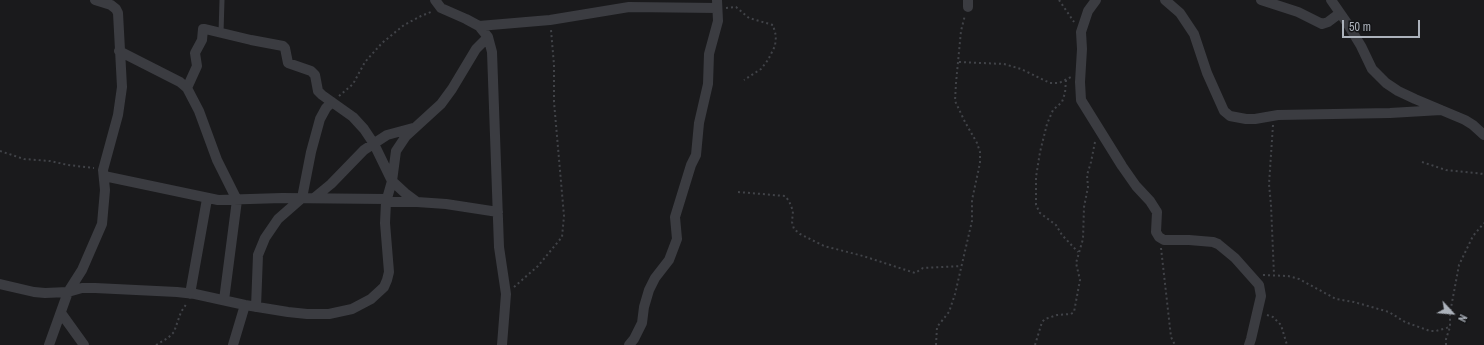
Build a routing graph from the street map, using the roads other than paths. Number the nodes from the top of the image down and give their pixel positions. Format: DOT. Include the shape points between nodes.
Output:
graph roads {
  1 [pos="95,0"];
  2 [pos="222,0"];
  3 [pos="1096,0"];
  4 [pos="1165,0"];
  5 [pos="1261,0"];
  6 [pos="1331,0"];
  7 [pos="438,4"];
  8 [pos="717,4"];
  9 [pos="1340,13"];
  10 [pos="479,26"];
  11 [pos="221,33"];
  12 [pos="488,37"];
  13 [pos="120,51"];
  14 [pos="187,88"];
  15 [pos="332,102"];
  16 [pos="1441,110"];
  17 [pos="414,128"];
  18 [pos="1484,135"];
  19 [pos="374,144"];
  20 [pos="104,173"];
  21 [pos="392,181"];
  22 [pos="207,198"];
  23 [pos="302,198"];
  24 [pos="314,198"];
  25 [pos="237,200"];
  26 [pos="386,200"];
  27 [pos="417,202"];
  28 [pos="498,212"];
  29 [pos="0,284"];
  30 [pos="68,292"];
  31 [pos="190,294"];
  32 [pos="224,300"];
  33 [pos="245,306"];
  34 [pos="256,307"];
  35 [pos="60,313"];
  36 [pos="49,345"];
  37 [pos="84,345"];
  38 [pos="233,345"];
  39 [pos="502,345"];
  40 [pos="629,345"];
  41 [pos="1249,345"];
  1 -- 13 [label="street" via="116,8"];
  2 -- 11 [label="lane"];
  3 -- 41 [label="street" via="1088,11 1081,32 1081,100 1122,166 1157,212 1156,232 1159,237 1164,240 1218,244 1235,258 1259,285 1261,296"];
  4 -- 16 [label="street" via="1180,13 1194,34 1207,73 1224,111 1230,116 1246,119"];
  5 -- 9 [label="street" via="1298,12 1322,24"];
  6 -- 9 [label="street"];
  7 -- 10 [label="street"];
  8 -- 10 [label="street" via="629,7 550,20"];
  8 -- 40 [label="street" via="718,21 709,54 708,84 699,123 696,155 675,217 677,239 669,260 649,290 642,323"];
  9 -- 16 [label="street" via="1372,69 1386,83"];
  10 -- 12 [label="street"];
  11 -- 14 [label="street" via="203,29 202,40 195,53 197,66"];
  11 -- 15 [label="street" via="283,46 288,63 311,71 315,75 318,90"];
  12 -- 17 [label="street" via="476,49 441,104"];
  12 -- 28 [label="street" via="493,66"];
  13 -- 14 [label="street"];
  13 -- 20 [label="street" via="122,87"];
  14 -- 25 [label="street"];
  15 -- 19 [label="street" via="353,117"];
  15 -- 23 [label="street" via="320,119"];
  16 -- 18 [label="street" via="1465,120"];
  17 -- 19 [label="street" via="387,135"];
  17 -- 21 [label="street" via="396,151"];
  19 -- 21 [label="street"];
  19 -- 24 [label="street" via="364,150"];
  20 -- 22 [label="street"];
  20 -- 30 [label="street" via="102,224 82,270"];
  21 -- 26 [label="street"];
  21 -- 27 [label="street"];
  22 -- 25 [label="street"];
  22 -- 31 [label="street"];
  23 -- 24 [label="street"];
  23 -- 25 [label="street"];
  23 -- 34 [label="street" via="278,219 265,238 258,255"];
  24 -- 26 [label="street"];
  25 -- 32 [label="street"];
  26 -- 27 [label="street"];
  26 -- 34 [label="street" via="389,272 384,287 371,299 352,309 329,314"];
  27 -- 28 [label="street"];
  28 -- 39 [label="street" via="499,246 506,294"];
  29 -- 30 [label="street" via="34,292"];
  30 -- 31 [label="street" via="95,288"];
  30 -- 35 [label="street"];
  31 -- 32 [label="street"];
  32 -- 33 [label="street"];
  33 -- 34 [label="street"];
  33 -- 38 [label="street"];
  35 -- 36 [label="street"];
  35 -- 37 [label="street"];
}
